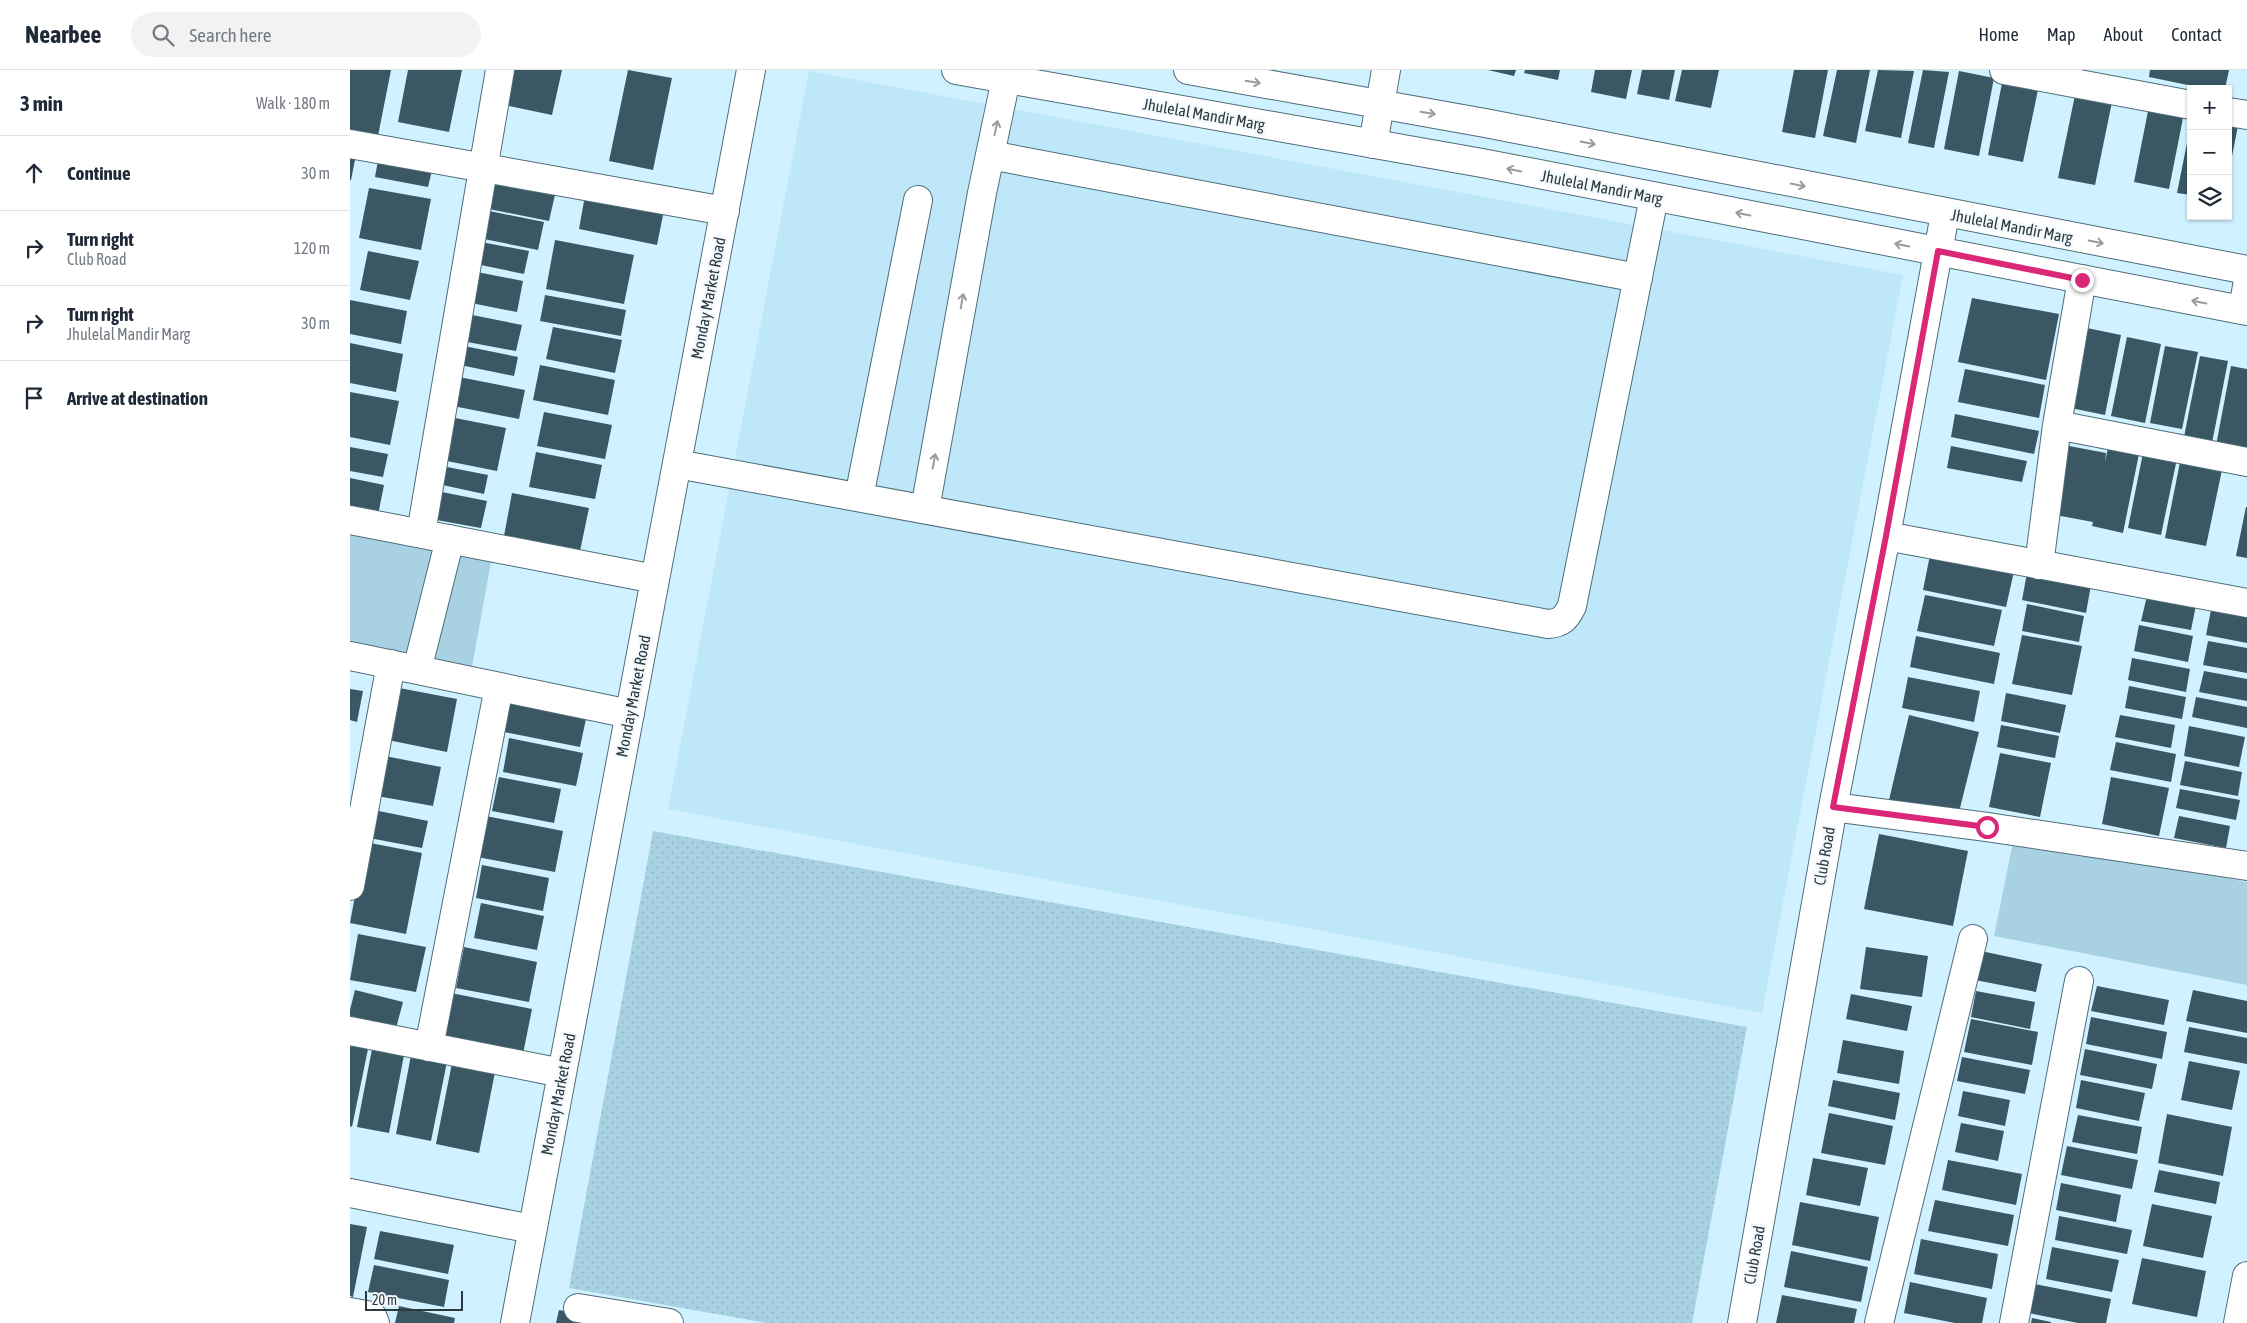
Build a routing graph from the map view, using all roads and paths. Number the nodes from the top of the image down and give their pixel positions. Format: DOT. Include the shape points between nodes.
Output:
graph roads {
  1 [pos="500,70"];
  2 [pos="751,70"];
  3 [pos="956,70"];
  4 [pos="1188,70"];
  5 [pos="1386,70"];
  6 [pos="2004,70"];
  7 [pos="2091,78"];
  8 [pos="1006,79"];
  9 [pos="1380,104"];
  10 [pos="2187,104"];
  11 [pos="2232,113"];
  12 [pos="2247,116"];
  13 [pos="350,144"];
  14 [pos="1373,144"];
  15 [pos="990,155"];
  16 [pos="484,168"];
  17 [pos="1654,197"];
  18 [pos="918,200"];
  19 [pos="724,211"];
  20 [pos="1945,214"];
  21 [pos="1938,251"];
  22 [pos="2247,270"];
  23 [pos="1638,278"];
  24 [pos="2082,280"];
  25 [pos="2246,302"];
  26 [pos="2057,425"];
  27 [pos="2247,462"];
  28 [pos="677,464"];
  29 [pos="859,496"];
  30 [pos="925,509"];
  31 [pos="350,520"];
  32 [pos="421,533"];
  33 [pos="1886,536"];
  34 [pos="450,539"];
  35 [pos="2039,565"];
  36 [pos="655,579"];
  37 [pos="2247,603"];
  38 [pos="350,656"];
  39 [pos="391,664"];
  40 [pos="418,670"];
  41 [pos="499,687"];
  42 [pos="630,714"];
  43 [pos="1833,807"];
  44 [pos="2247,866"];
  45 [pos="350,886"];
  46 [pos="1972,939"];
  47 [pos="2079,982"];
  48 [pos="350,1031"];
  49 [pos="429,1047"];
  50 [pos="562,1073"];
  51 [pos="350,1193"];
  52 [pos="532,1229"];
  53 [pos="2247,1276"];
  54 [pos="578,1308"];
  55 [pos="350,1312"];
  56 [pos="375,1323"];
  57 [pos="515,1323"];
  58 [pos="669,1323"];
  59 [pos="1742,1323"];
  60 [pos="1879,1323"];
  61 [pos="2014,1323"];
  62 [pos="2238,1323"];
  1 -- 16 [label="street"];
  2 -- 19 [label="street, Monday Market Road"];
  3 -- 8 [label="street, Jhulelal Mandir Marg"];
  4 -- 9 [label="street, Jhulelal Mandir Marg, one-way"];
  5 -- 9 [label="street"];
  6 -- 7 [label="street"];
  7 -- 10 [label="street"];
  8 -- 14 [label="street, Jhulelal Mandir Marg"];
  15 -- 8 [label="street, one-way"];
  9 -- 14 [label="street"];
  9 -- 20 [label="street, Jhulelal Mandir Marg, one-way"];
  11 -- 12 [label="street"];
  13 -- 16 [label="street"];
  17 -- 14 [label="street, Jhulelal Mandir Marg, one-way"];
  15 -- 23 [label="street"];
  30 -- 15 [label="street, one-way"];
  16 -- 19 [label="street"];
  16 -- 32 [label="street"];
  21 -- 17 [label="street, Jhulelal Mandir Marg, one-way"];
  17 -- 23 [label="street"];
  18 -- 29 [label="street"];
  19 -- 28 [label="street, Monday Market Road"];
  20 -- 21 [label="street, Club Road"];
  20 -- 22 [label="street, Jhulelal Mandir Marg, one-way"];
  21 -- 24 [label="street, Jhulelal Mandir Marg"];
  21 -- 33 [label="street, Club Road"];
  23 -- 30 [label="street" via="1572,606 1567,617 1559,623 1548,624"];
  25 -- 24 [label="street, Jhulelal Mandir Marg, one-way"];
  24 -- 26 [label="street"];
  26 -- 27 [label="street"];
  26 -- 35 [label="street"];
  28 -- 29 [label="street"];
  28 -- 36 [label="street, Monday Market Road"];
  29 -- 30 [label="street"];
  31 -- 32 [label="street"];
  32 -- 34 [label="street"];
  33 -- 35 [label="street"];
  33 -- 43 [label="street, Club Road"];
  34 -- 36 [label="street"];
  34 -- 40 [label="street"];
  35 -- 37 [label="street"];
  36 -- 42 [label="street, Monday Market Road"];
  38 -- 39 [label="street"];
  39 -- 40 [label="street"];
  39 -- 45 [label="street"];
  40 -- 41 [label="street"];
  41 -- 42 [label="street"];
  41 -- 49 [label="street"];
  42 -- 50 [label="street, Monday Market Road"];
  43 -- 44 [label="street"];
  43 -- 59 [label="street, Club Road"];
  46 -- 60 [label="street"];
  47 -- 61 [label="street"];
  48 -- 49 [label="street"];
  49 -- 50 [label="street"];
  50 -- 52 [label="street, Monday Market Road"];
  51 -- 52 [label="street"];
  52 -- 57 [label="street, Monday Market Road"];
  53 -- 62 [label="street"];
  54 -- 58 [label="street"];
  55 -- 56 [label="street" via="372,1316"];
}
